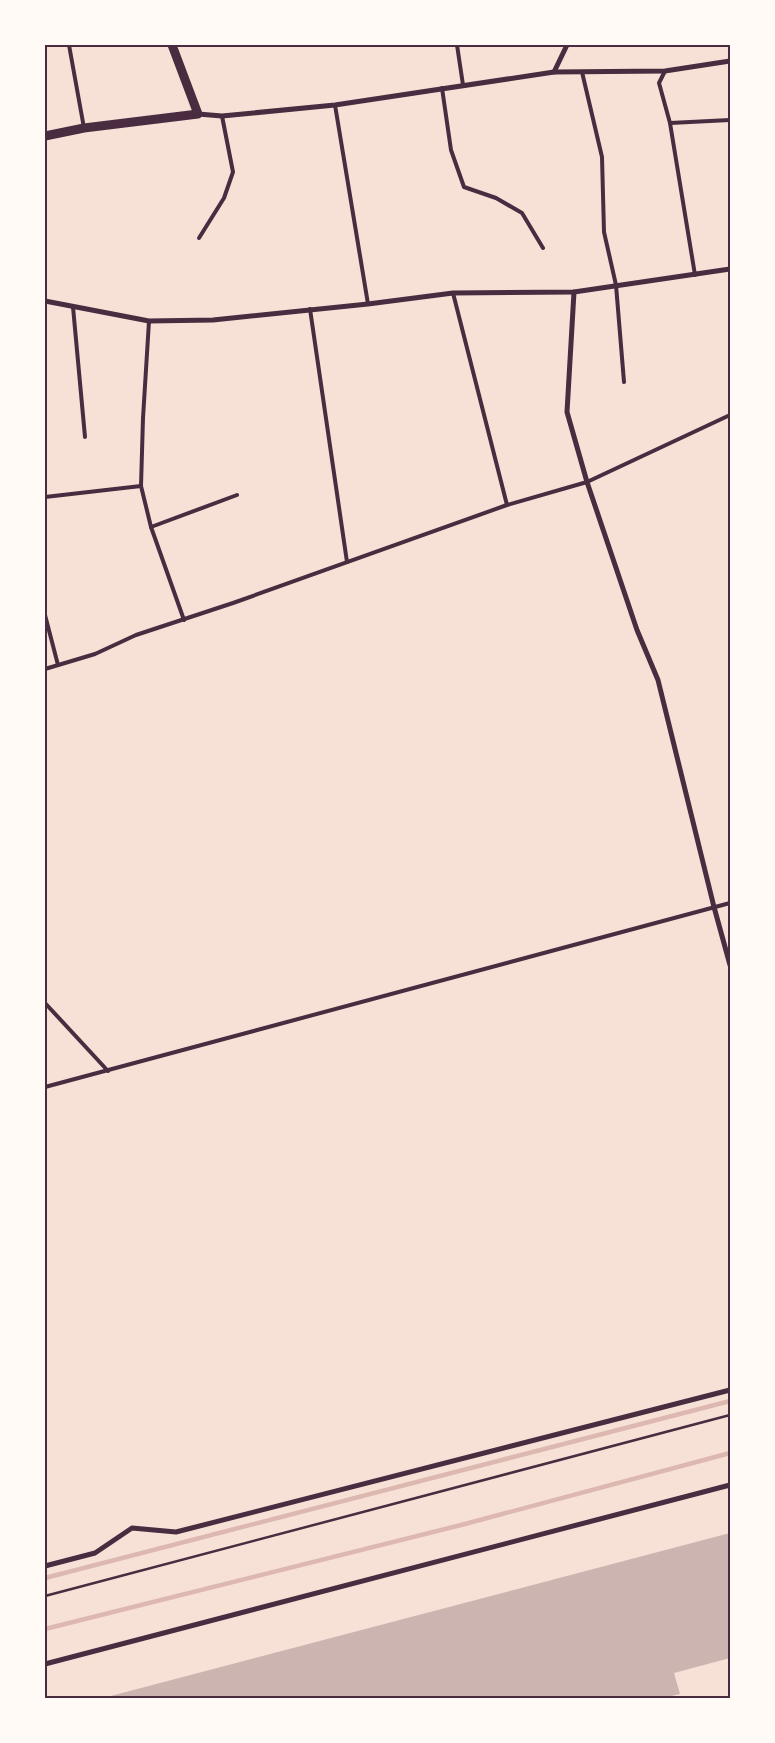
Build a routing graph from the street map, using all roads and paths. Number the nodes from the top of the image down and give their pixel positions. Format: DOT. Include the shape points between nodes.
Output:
graph roads {
  1 [pos="69,45"];
  2 [pos="172,45"];
  3 [pos="457,45"];
  4 [pos="567,45"];
  5 [pos="730,61"];
  6 [pos="665,71"];
  7 [pos="554,72"];
  8 [pos="582,72"];
  9 [pos="463,85"];
  10 [pos="442,88"];
  11 [pos="335,105"];
  12 [pos="198,114"];
  13 [pos="222,116"];
  14 [pos="730,120"];
  15 [pos="670,123"];
  16 [pos="84,128"];
  17 [pos="45,136"];
  18 [pos="198,238"];
  19 [pos="544,248"];
  20 [pos="730,269"];
  21 [pos="695,276"];
  22 [pos="616,285"];
  23 [pos="574,292"];
  24 [pos="453,293"];
  25 [pos="45,301"];
  26 [pos="368,304"];
  27 [pos="73,308"];
  28 [pos="310,309"];
  29 [pos="149,321"];
  30 [pos="624,382"];
  31 [pos="730,415"];
  32 [pos="85,437"];
  33 [pos="587,482"];
  34 [pos="141,486"];
  35 [pos="237,495"];
  36 [pos="45,497"];
  37 [pos="508,505"];
  38 [pos="152,527"];
  39 [pos="347,562"];
  40 [pos="45,615"];
  41 [pos="184,620"];
  42 [pos="58,665"];
  43 [pos="45,669"];
  44 [pos="730,903"];
  45 [pos="714,907"];
  46 [pos="730,965"];
  47 [pos="45,1003"];
  48 [pos="108,1071"];
  49 [pos="45,1087"];
  50 [pos="730,1390"];
  51 [pos="730,1415"];
  52 [pos="730,1486"];
  53 [pos="45,1566"];
  54 [pos="45,1596"];
  55 [pos="45,1664"];
  1 -- 16 [label="lane"];
  2 -- 12 [label="street"];
  3 -- 9 [label="lane"];
  4 -- 7 [label="street"];
  5 -- 6 [label="street"];
  6 -- 8 [label="street"];
  6 -- 15 [label="lane" via="659,83"];
  7 -- 8 [label="street"];
  7 -- 9 [label="street"];
  8 -- 22 [label="lane" via="602,157 604,232"];
  9 -- 10 [label="street"];
  10 -- 11 [label="street"];
  10 -- 19 [label="lane" via="451,150 464,187 496,198 522,213"];
  11 -- 13 [label="street"];
  11 -- 26 [label="lane"];
  12 -- 13 [label="street"];
  12 -- 16 [label="street"];
  13 -- 18 [label="lane" via="233,172 224,198"];
  14 -- 15 [label="lane"];
  15 -- 21 [label="lane"];
  16 -- 17 [label="street"];
  20 -- 21 [label="street"];
  21 -- 22 [label="street"];
  22 -- 23 [label="street"];
  22 -- 30 [label="lane"];
  23 -- 24 [label="street"];
  23 -- 33 [label="street" via="567,412"];
  24 -- 26 [label="street"];
  24 -- 37 [label="lane"];
  25 -- 27 [label="street"];
  26 -- 28 [label="street"];
  27 -- 29 [label="street"];
  27 -- 32 [label="lane"];
  28 -- 29 [label="street" via="213,320"];
  28 -- 39 [label="lane"];
  29 -- 34 [label="lane"];
  31 -- 33 [label="lane"];
  33 -- 37 [label="lane"];
  33 -- 45 [label="street" via="637,630 658,680"];
  34 -- 36 [label="lane"];
  34 -- 38 [label="lane"];
  35 -- 38 [label="lane"];
  37 -- 39 [label="lane"];
  38 -- 41 [label="lane"];
  39 -- 41 [label="lane"];
  40 -- 42 [label="lane"];
  41 -- 42 [label="lane"];
  42 -- 43 [label="lane"];
  44 -- 45 [label="lane"];
  45 -- 46 [label="street"];
  45 -- 48 [label="lane"];
  47 -- 48 [label="lane"];
  48 -- 49 [label="lane"];
  50 -- 53 [label="street" via="176,1532 132,1528 95,1553"];
  51 -- 54 [label="path"];
  52 -- 55 [label="street"];
}
